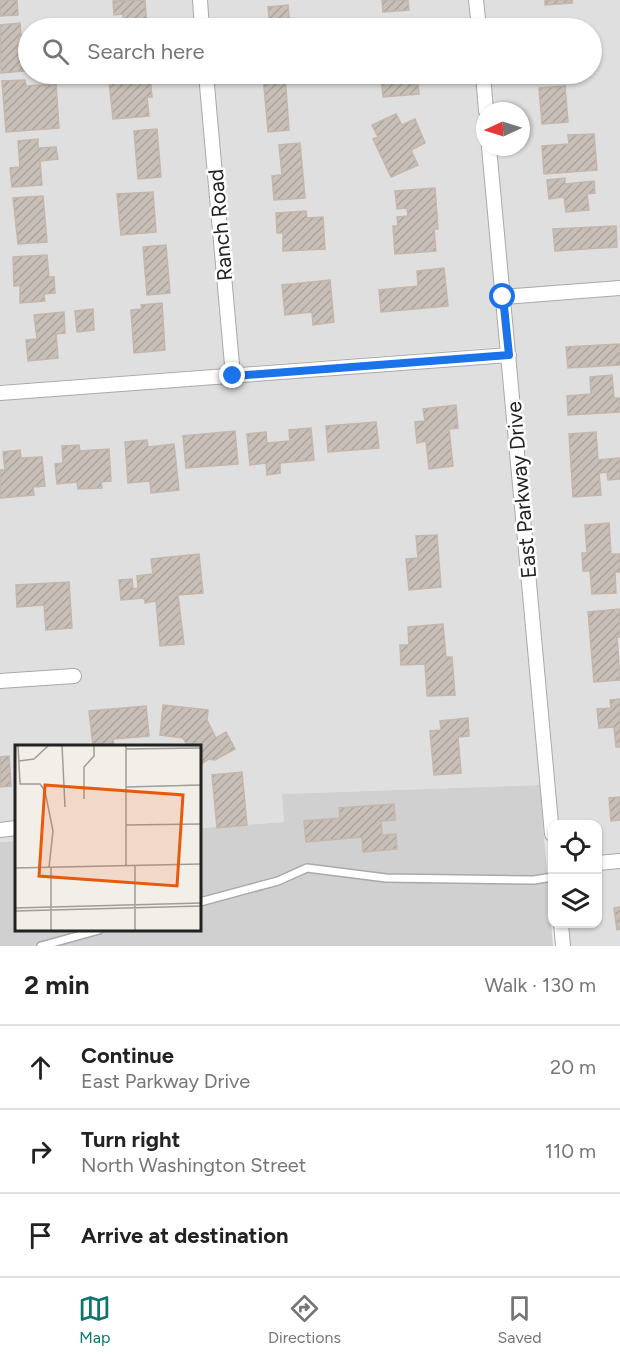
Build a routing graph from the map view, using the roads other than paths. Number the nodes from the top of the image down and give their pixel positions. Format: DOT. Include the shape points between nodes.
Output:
graph roads {
  1 [pos="200,0"];
  2 [pos="476,0"];
  3 [pos="201,18"];
  4 [pos="477,18"];
  5 [pos="207,84"];
  6 [pos="484,84"];
  7 [pos="485,102"];
  8 [pos="490,156"];
  9 [pos="620,288"];
  10 [pos="503,297"];
  11 [pos="509,355"];
  12 [pos="233,376"];
  13 [pos="0,393"];
  14 [pos="74,676"];
  15 [pos="0,681"];
  16 [pos="551,820"];
  17 [pos="15,828"];
  18 [pos="0,830"];
  19 [pos="620,861"];
  20 [pos="602,863"];
  21 [pos="548,878"];
  22 [pos="201,902"];
  23 [pos="561,928"];
  24 [pos="95,931"];
  25 [pos="41,946"];
  26 [pos="563,946"];
  1 -- 3 [label="street"];
  2 -- 4 [label="street"];
  5 -- 12 [label="street, Ranch Road"];
  6 -- 7 [label="street"];
  8 -- 10 [label="street, East Parkway Drive"];
  9 -- 10 [label="street"];
  10 -- 11 [label="street, East Parkway Drive"];
  11 -- 12 [label="street"];
  11 -- 16 [label="street, East Parkway Drive"];
  12 -- 13 [label="street"];
  14 -- 15 [label="street"];
  17 -- 18 [label="street"];
  19 -- 20 [label="street"];
  21 -- 22 [label="lane" via="386,878 307,868 278,881"];
  23 -- 26 [label="street"];
  24 -- 25 [label="lane"];
}
